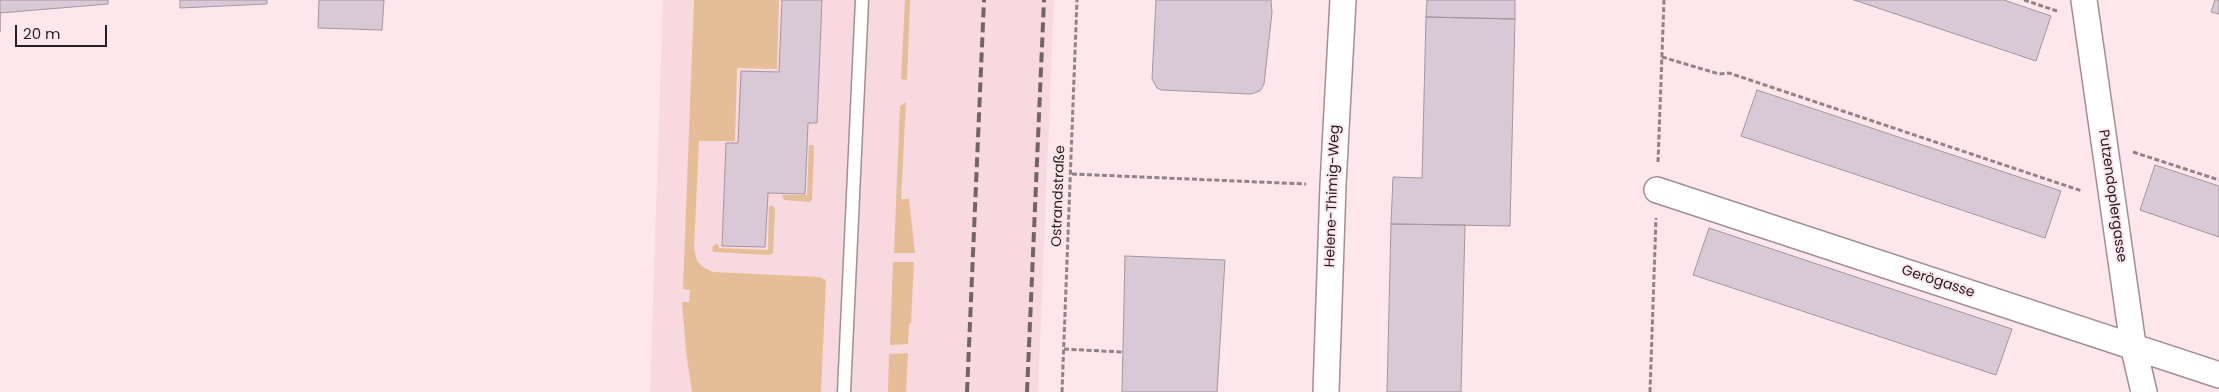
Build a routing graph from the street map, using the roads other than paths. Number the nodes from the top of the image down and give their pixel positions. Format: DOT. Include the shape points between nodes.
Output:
graph roads {
  1 [pos="862,0"];
  2 [pos="1343,0"];
  3 [pos="2084,0"];
  4 [pos="1657,190"];
  5 [pos="2133,345"];
  6 [pos="2219,375"];
  7 [pos="844,392"];
  8 [pos="1326,392"];
  9 [pos="2144,392"];
  1 -- 7 [label="lane"];
  2 -- 8 [label="street, Helene-Thimig-Weg"];
  3 -- 5 [label="street, Putzendoplergasse"];
  4 -- 5 [label="street, Gerögasse"];
  5 -- 6 [label="street, Gerögasse"];
  5 -- 9 [label="street, Putzendoplergasse"];
}
